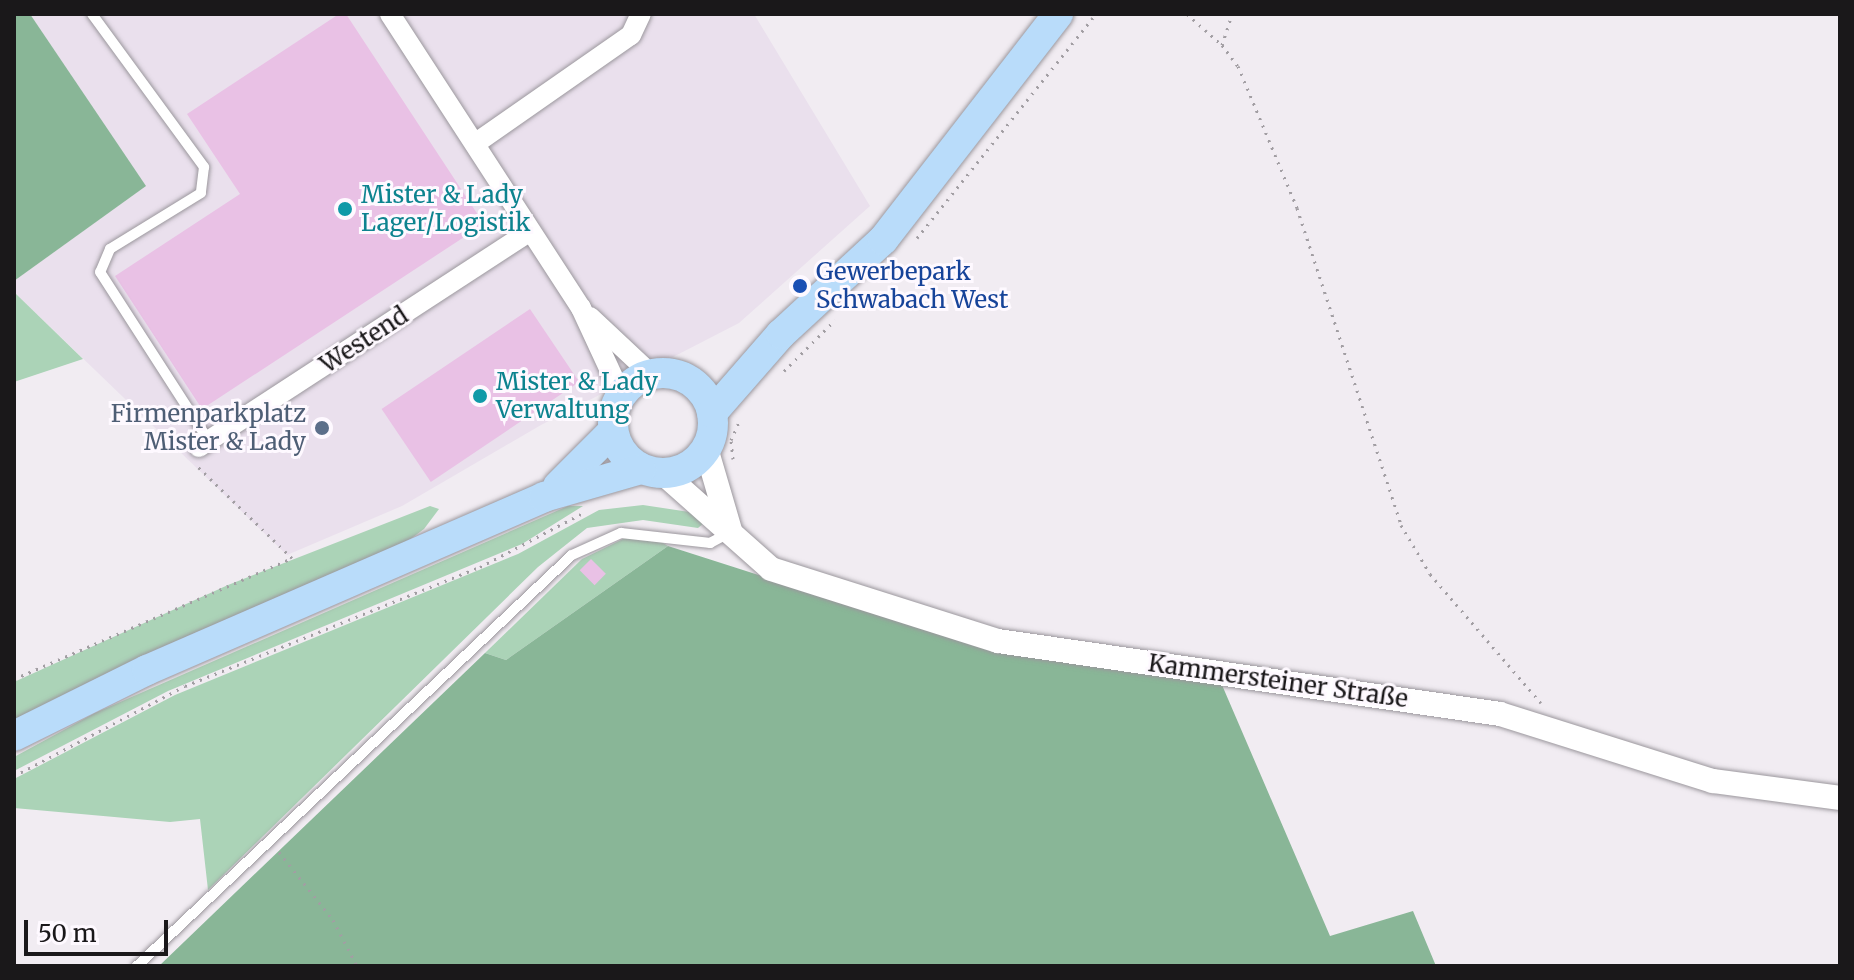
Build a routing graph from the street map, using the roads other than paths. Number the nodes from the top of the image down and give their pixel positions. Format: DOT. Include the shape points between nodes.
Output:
graph roads {
  1 [pos="92,14"];
  2 [pos="390,14"];
  3 [pos="641,14"];
  4 [pos="1058,14"];
  5 [pos="476,143"];
  6 [pos="529,232"];
  7 [pos="581,308"];
  8 [pos="781,334"];
  9 [pos="651,374"];
  10 [pos="689,380"];
  11 [pos="621,394"];
  12 [pos="712,413"];
  13 [pos="613,431"];
  14 [pos="204,444"];
  15 [pos="706,448"];
  16 [pos="652,471"];
  17 [pos="544,497"];
  18 [pos="731,532"];
  19 [pos="14,736"];
  20 [pos="1840,798"];
  21 [pos="137,966"];
  1 -- 14 [label="lane" via="204,167 201,193 110,249 100,272"];
  2 -- 5 [label="street"];
  3 -- 5 [label="street" via="631,35"];
  4 -- 8 [label="main road" via="883,240"];
  5 -- 6 [label="street"];
  6 -- 7 [label="street"];
  6 -- 14 [label="street, Westend"];
  7 -- 9 [label="street"];
  7 -- 11 [label="street"];
  8 -- 10 [label="main road" via="736,363"];
  8 -- 12 [label="main road"];
  9 -- 10 [label="main road"];
  9 -- 11 [label="main road"];
  10 -- 12 [label="main road"];
  11 -- 13 [label="main road"];
  12 -- 15 [label="main road"];
  13 -- 16 [label="main road" via="618,447"];
  13 -- 17 [label="main road"];
  15 -- 16 [label="main road" via="688,466"];
  15 -- 18 [label="street"];
  16 -- 17 [label="main road"];
  16 -- 18 [label="street, Kammersteiner Straße"];
  17 -- 19 [label="main road" via="147,670"];
  18 -- 20 [label="street, Kammersteiner Straße" via="771,569 998,641 1500,714 1713,781"];
  18 -- 21 [label="lane" via="710,543 621,533 572,555"];
}
